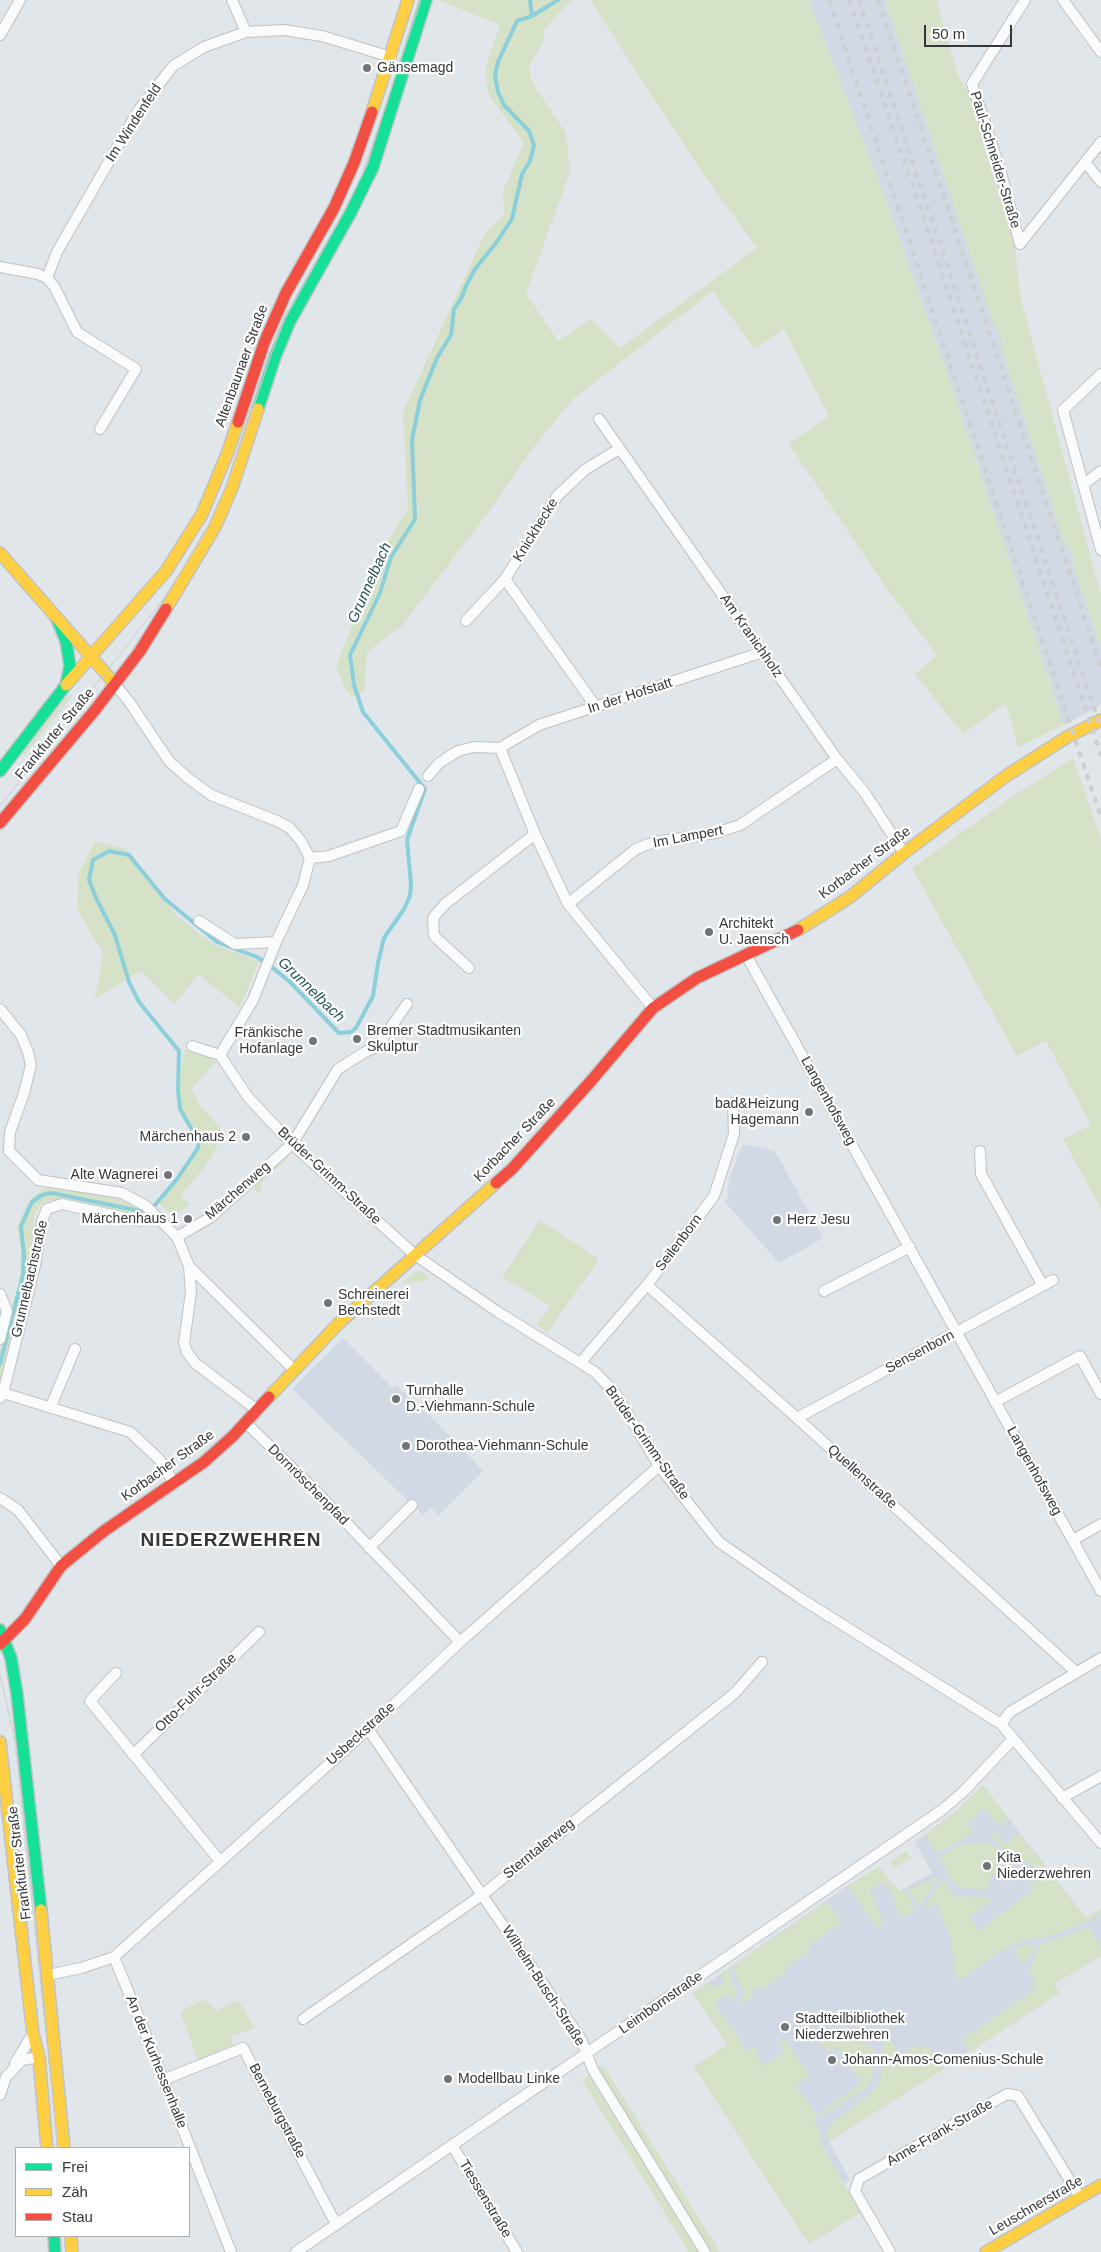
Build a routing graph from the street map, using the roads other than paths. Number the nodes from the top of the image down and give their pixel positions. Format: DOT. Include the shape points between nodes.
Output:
graph roads {
  1 [pos="20,0"];
  2 [pos="232,0"];
  3 [pos="408,0"];
  4 [pos="426,0"];
  5 [pos="1025,0"];
  6 [pos="1063,0"];
  7 [pos="246,32"];
  8 [pos="0,35"];
  9 [pos="1101,52"];
  10 [pos="392,57"];
  11 [pos="1101,142"];
  12 [pos="1086,162"];
  13 [pos="1101,182"];
  14 [pos="0,267"];
  15 [pos="47,278"];
  16 [pos="1101,374"];
  17 [pos="599,419"];
  18 [pos="100,429"];
  19 [pos="619,449"];
  20 [pos="1101,471"];
  21 [pos="1084,484"];
  22 [pos="1101,550"];
  23 [pos="0,553"];
  24 [pos="505,579"];
  25 [pos="57,619"];
  26 [pos="466,621"];
  27 [pos="763,652"];
  28 [pos="92,657"];
  29 [pos="115,684"];
  30 [pos="66,685"];
  31 [pos="596,707"];
  32 [pos="1101,720"];
  33 [pos="500,748"];
  34 [pos="837,758"];
  35 [pos="0,771"];
  36 [pos="428,776"];
  37 [pos="419,789"];
  38 [pos="0,823"];
  39 [pos="535,834"];
  40 [pos="904,853"];
  41 [pos="310,858"];
  42 [pos="568,904"];
  43 [pos="199,921"];
  44 [pos="276,942"];
  45 [pos="746,955"];
  46 [pos="469,968"];
  47 [pos="407,1004"];
  48 [pos="653,1008"];
  49 [pos="0,1009"];
  50 [pos="192,1046"];
  51 [pos="220,1054"];
  52 [pos="733,1103"];
  53 [pos="292,1144"];
  54 [pos="980,1151"];
  55 [pos="150,1210"];
  56 [pos="177,1238"];
  57 [pos="910,1247"];
  58 [pos="414,1255"];
  59 [pos="190,1266"];
  60 [pos="1053,1280"];
  61 [pos="647,1285"];
  62 [pos="1043,1286"];
  63 [pos="824,1291"];
  64 [pos="0,1294"];
  65 [pos="957,1332"];
  66 [pos="0,1339"];
  67 [pos="75,1349"];
  68 [pos="581,1362"];
  69 [pos="289,1365"];
  70 [pos="1,1394"];
  71 [pos="1101,1394"];
  72 [pos="995,1402"];
  73 [pos="51,1406"];
  74 [pos="257,1410"];
  75 [pos="798,1418"];
  76 [pos="246,1422"];
  77 [pos="659,1466"];
  78 [pos="174,1483"];
  79 [pos="0,1498"];
  80 [pos="412,1505"];
  81 [pos="1101,1524"];
  82 [pos="1073,1540"];
  83 [pos="369,1548"];
  84 [pos="61,1566"];
  85 [pos="1101,1591"];
  86 [pos="259,1632"];
  87 [pos="1,1638"];
  88 [pos="460,1642"];
  89 [pos="1101,1658"];
  90 [pos="762,1662"];
  91 [pos="1076,1672"];
  92 [pos="116,1673"];
  93 [pos="1001,1724"];
  94 [pos="368,1729"];
  95 [pos="1013,1739"];
  96 [pos="0,1742"];
  97 [pos="133,1755"];
  98 [pos="1101,1776"];
  99 [pos="1062,1798"];
  100 [pos="1101,1843"];
  101 [pos="219,1860"];
  102 [pos="482,1895"];
  103 [pos="114,1957"];
  104 [pos="48,1975"];
  105 [pos="28,1981"];
  106 [pos="303,2019"];
  107 [pos="33,2034"];
  108 [pos="587,2054"];
  109 [pos="56,2055"];
  110 [pos="38,2057"];
  111 [pos="8,2073"];
  112 [pos="163,2080"];
  113 [pos="0,2095"];
  114 [pos="452,2145"];
  115 [pos="47,2147"];
  116 [pos="64,2147"];
  117 [pos="189,2147"];
  118 [pos="190,2148"];
  119 [pos="1101,2185"];
  120 [pos="1080,2198"];
  121 [pos="336,2224"];
  122 [pos="54,2237"];
  123 [pos="71,2237"];
  124 [pos="55,2252"];
  125 [pos="72,2252"];
  126 [pos="231,2252"];
  127 [pos="296,2252"];
  128 [pos="517,2252"];
  129 [pos="705,2252"];
  130 [pos="890,2252"];
  131 [pos="986,2252"];
  1 -- 8 [label="street"];
  2 -- 7 [label="street"];
  3 -- 10 [label="main road, Altenbaunaer Straße"];
  4 -- 29 [label="main road, Altenbaunaer Straße" via="373,167 290,321 232,488 194,564 140,651"];
  5 -- 12 [label="street, Paul-Schneider-Straße" via="972,84 1020,244"];
  6 -- 9 [label="street"];
  7 -- 10 [label="street, Im Windenfeld" via="284,30 322,36"];
  7 -- 15 [label="street, Im Windenfeld" via="204,47 173,66 136,115 56,252"];
  10 -- 28 [label="main road, Altenbaunaer Straße" via="344,186 286,293 264,343 224,462 202,514 166,571"];
  11 -- 12 [label="street"];
  12 -- 13 [label="street"];
  14 -- 15 [label="street"];
  15 -- 18 [label="street" via="77,332 136,369"];
  16 -- 21 [label="street" via="1063,410"];
  17 -- 19 [label="street, Am Kranichholz"];
  19 -- 24 [label="street, Knickhecke" via="586,469 558,495"];
  19 -- 27 [label="street, Am Kranichholz"];
  20 -- 21 [label="street"];
  21 -- 22 [label="street"];
  23 -- 25 [label="main road, Frankfurter Straße"];
  24 -- 26 [label="street, Knickhecke"];
  24 -- 31 [label="street"];
  25 -- 28 [label="main road, Frankfurter Straße"];
  25 -- 30 [label="main road, Frankfurter Straße" via="69,656"];
  27 -- 31 [label="street, In der Hofstatt"];
  27 -- 34 [label="street, Am Kranichholz"];
  28 -- 29 [label="main road, Frankfurter Straße"];
  28 -- 30 [label="main road, Altenbaunaer Straße"];
  29 -- 38 [label="main road, Frankfurter Straße"];
  29 -- 41 [label="street" via="169,760 188,778 211,795 290,828"];
  30 -- 35 [label="main road, Frankfurter Straße"];
  31 -- 33 [label="street, In der Hofstatt" via="539,725"];
  32 -- 40 [label="main road, Korbacher Straße" via="1067,737 1006,776"];
  33 -- 36 [label="street" via="474,747 458,751 439,763"];
  33 -- 39 [label="street"];
  34 -- 40 [label="street, Am Kranichholz"];
  34 -- 42 [label="street, Im Lampert" via="740,825 716,833 654,842 636,849"];
  37 -- 41 [label="street" via="402,831 328,856"];
  39 -- 42 [label="street"];
  39 -- 46 [label="street" via="445,904 433,918 434,936"];
  40 -- 45 [label="main road, Korbacher Straße" via="850,897 798,930"];
  41 -- 44 [label="street" via="304,885"];
  42 -- 48 [label="street"];
  43 -- 44 [label="street" via="236,944"];
  44 -- 51 [label="street" via="250,1006"];
  45 -- 48 [label="main road, Korbacher Straße" via="697,978"];
  45 -- 57 [label="street, Langenhofsweg"];
  47 -- 53 [label="street, Märchenweg" via="377,1047 338,1069"];
  48 -- 58 [label="main road, Korbacher Straße" via="512,1169"];
  49 -- 55 [label="street" via="20,1035 31,1065 10,1132 9,1151 38,1180 122,1193"];
  50 -- 51 [label="street"];
  51 -- 53 [label="street, Brüder-Grimm-Straße" via="248,1097"];
  52 -- 61 [label="street, Seilenborn" via="734,1134 714,1196"];
  53 -- 56 [label="street, Märchenweg" via="211,1217"];
  53 -- 58 [label="street, Brüder-Grimm-Straße"];
  54 -- 62 [label="street" via="981,1174"];
  55 -- 56 [label="street"];
  55 -- 70 [label="street, Grunnelbachstraße" via="140,1221 62,1204 47,1209"];
  56 -- 59 [label="street"];
  57 -- 63 [label="street"];
  57 -- 65 [label="street, Langenhofsweg"];
  58 -- 68 [label="street, Brüder-Grimm-Straße" via="498,1312"];
  58 -- 74 [label="main road, Korbacher Straße" via="338,1324"];
  59 -- 69 [label="street"];
  59 -- 74 [label="street" via="186,1352"];
  60 -- 62 [label="street, Sensenborn"];
  61 -- 68 [label="street, Seilenborn"];
  61 -- 75 [label="street, Quellenstraße"];
  62 -- 65 [label="street, Sensenborn"];
  64 -- 66 [label="street" via="7,1311"];
  65 -- 72 [label="street, Langenhofsweg"];
  65 -- 75 [label="street, Sensenborn"];
  67 -- 73 [label="street"];
  68 -- 77 [label="street, Brüder-Grimm-Straße" via="616,1394"];
  70 -- 73 [label="street"];
  71 -- 72 [label="street" via="1080,1356"];
  72 -- 82 [label="street, Langenhofsweg"];
  73 -- 78 [label="street" via="130,1432 159,1459"];
  74 -- 76 [label="main road, Korbacher Straße"];
  75 -- 91 [label="street, Quellenstraße"];
  76 -- 78 [label="main road, Korbacher Straße" via="204,1462"];
  76 -- 83 [label="street, Dornröschenpfad"];
  77 -- 88 [label="street, Usbeckstraße"];
  77 -- 93 [label="street, Brüder-Grimm-Straße" via="719,1542 800,1598"];
  78 -- 84 [label="main road, Korbacher Straße" via="104,1531"];
  79 -- 84 [label="street" via="18,1510"];
  80 -- 83 [label="street"];
  81 -- 82 [label="street"];
  82 -- 85 [label="street, Langenhofsweg"];
  83 -- 88 [label="street, Dornröschenpfad"];
  84 -- 87 [label="main road, Korbacher Straße" via="25,1619"];
  86 -- 97 [label="street, Otto-Fuhr-Straße"];
  87 -- 104 [label="main road, Frankfurter Straße" via="11,1658 17,1694"];
  88 -- 94 [label="street, Usbeckstraße"];
  89 -- 91 [label="street"];
  90 -- 102 [label="street, Sterntalerweg" via="735,1693"];
  91 -- 93 [label="street" via="1010,1712"];
  92 -- 97 [label="street" via="90,1701"];
  93 -- 95 [label="street, Brüder-Grimm-Straße"];
  94 -- 101 [label="street, Usbeckstraße"];
  94 -- 102 [label="street, Wilhelm-Busch-Straße"];
  95 -- 99 [label="street, Brüder-Grimm-Straße"];
  95 -- 108 [label="street, Leimbornstraße" via="964,1792 942,1810"];
  96 -- 105 [label="main road, Frankfurter Straße"];
  97 -- 101 [label="street"];
  98 -- 99 [label="street"];
  99 -- 100 [label="street, Brüder-Grimm-Straße"];
  101 -- 103 [label="street, Usbeckstraße"];
  102 -- 106 [label="street, Sterntalerweg"];
  102 -- 108 [label="street, Wilhelm-Busch-Straße" via="581,2039"];
  103 -- 104 [label="street, Usbeckstraße"];
  103 -- 112 [label="street, An der Kurhessenhalle"];
  104 -- 105 [label="main road"];
  104 -- 109 [label="main road, Frankfurter Straße"];
  105 -- 107 [label="main road, Frankfurter Straße"];
  107 -- 110 [label="main road, Frankfurter Straße"];
  107 -- 111 [label="street"];
  108 -- 114 [label="street, Leimbornstraße"];
  108 -- 129 [label="street, Wilhelm-Busch-Straße" via="593,2070"];
  109 -- 110 [label="main road"];
  109 -- 116 [label="main road, Frankfurter Straße"];
  110 -- 111 [label="street" via="22,2060"];
  110 -- 115 [label="main road, Frankfurter Straße"];
  111 -- 113 [label="street"];
  112 -- 117 [label="street, An der Kurhessenhalle"];
  112 -- 121 [label="street, Berneburgstraße" via="243,2048"];
  114 -- 121 [label="street, Leimbornstraße"];
  114 -- 128 [label="street, Tiessenstraße"];
  118 -- 126 [label="street, An der Kurhessenhalle"];
  119 -- 120 [label="main road, Leuschnerstraße"];
  120 -- 130 [label="street, Anne-Frank-Straße" via="1018,2096 1007,2094 859,2179 855,2191"];
  120 -- 131 [label="main road, Leuschnerstraße"];
  121 -- 127 [label="street, Leimbornstraße"];
  122 -- 124 [label="main road"];
  123 -- 125 [label="main road"];
}
